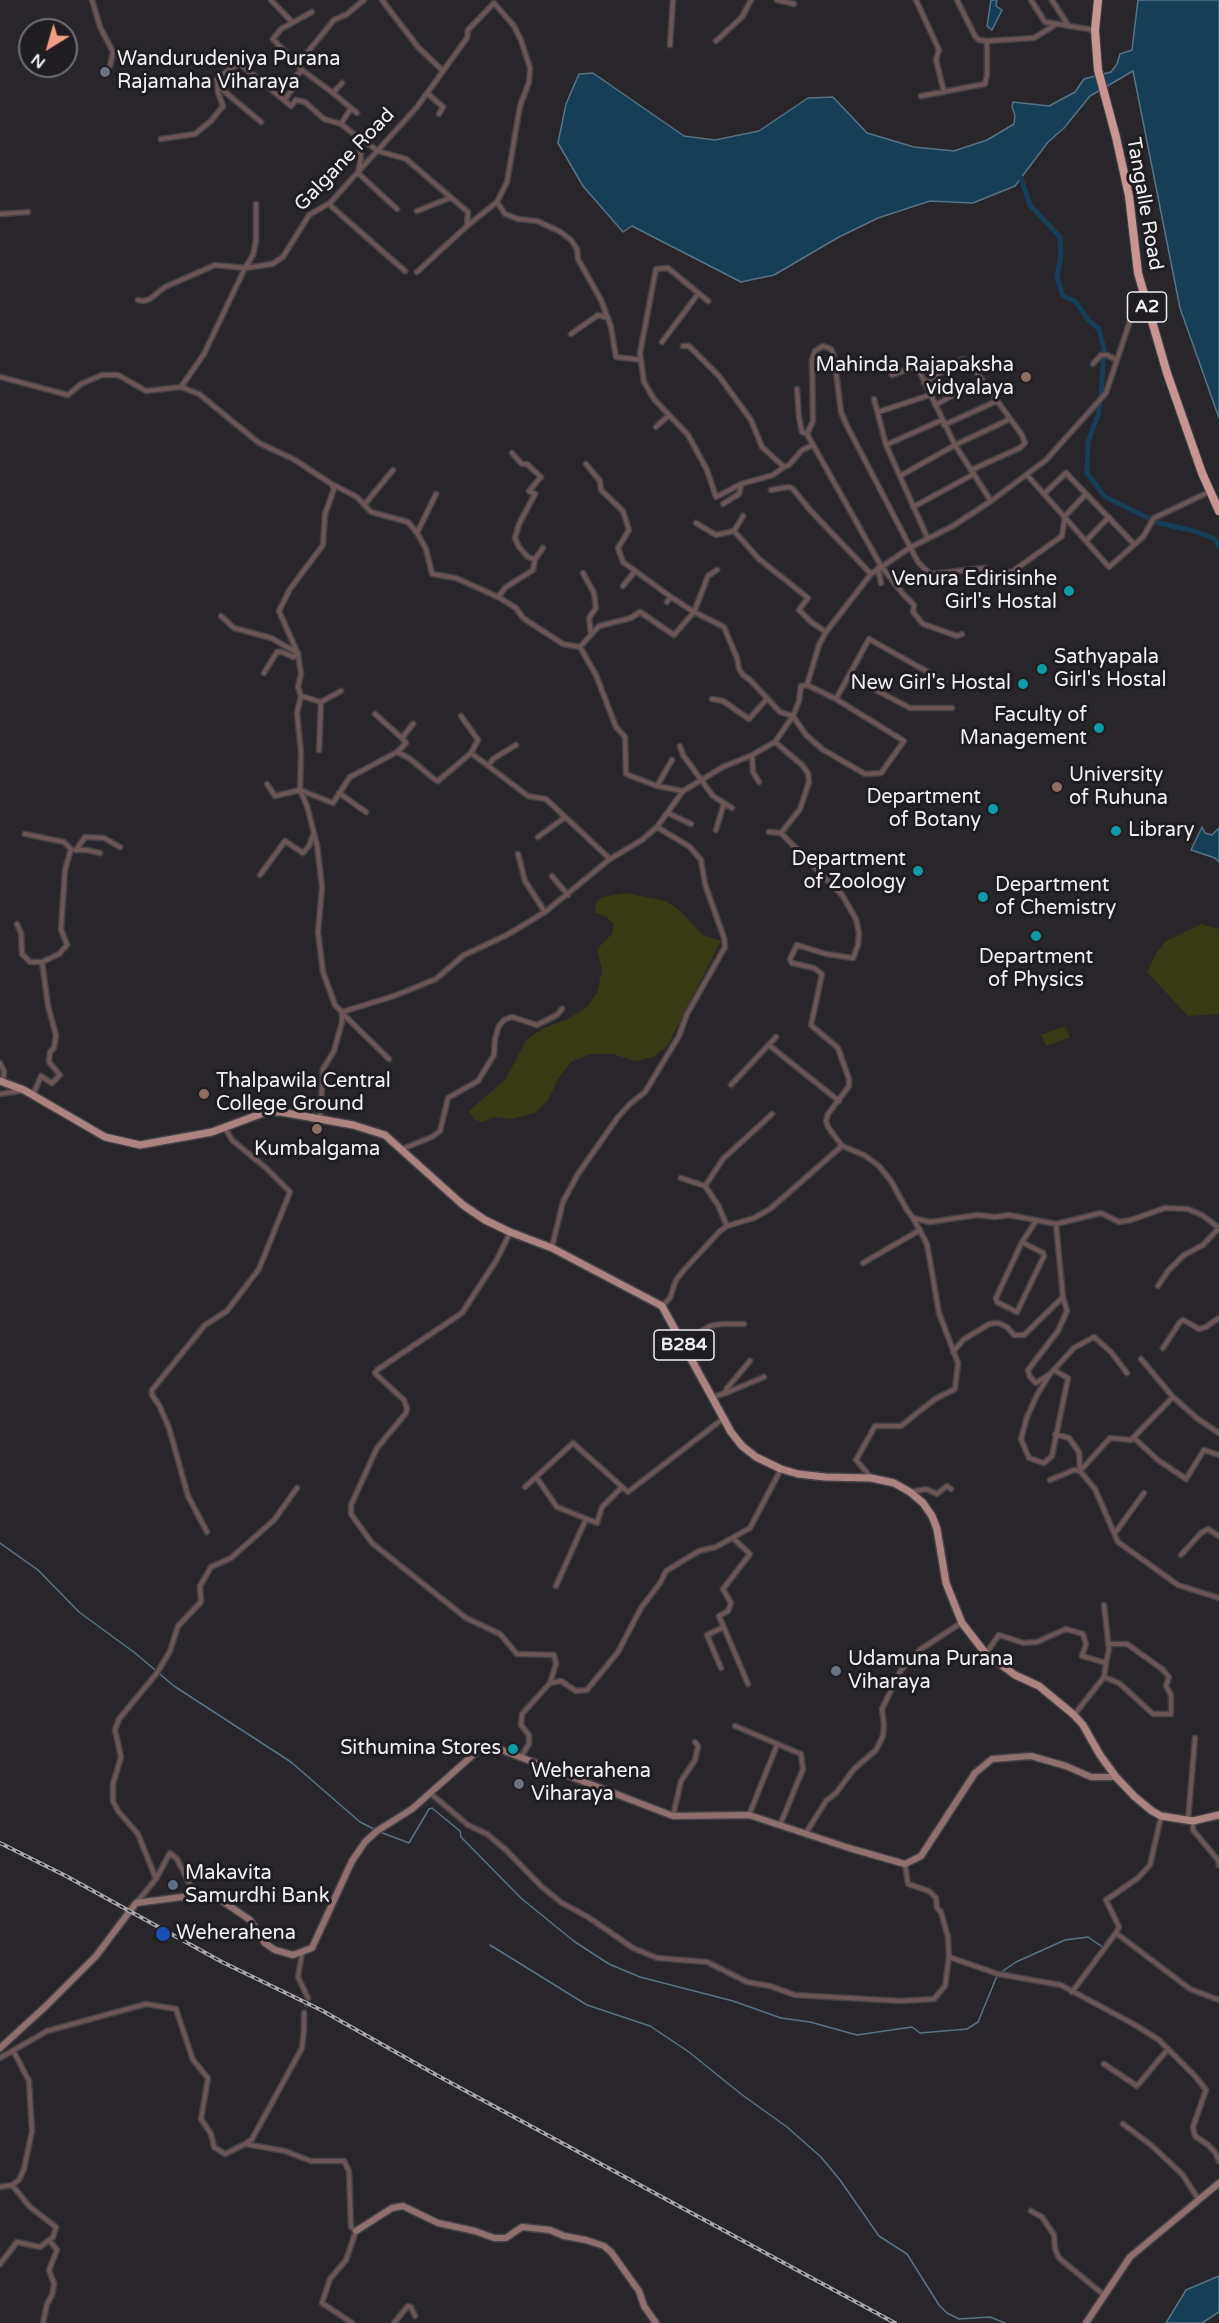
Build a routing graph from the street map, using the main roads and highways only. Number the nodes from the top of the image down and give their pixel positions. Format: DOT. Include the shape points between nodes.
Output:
graph roads {
  1 [pos="1098,0"];
  2 [pos="1219,511"];
  3 [pos="2,1081"];
  4 [pos="1116,1777"];
  5 [pos="1219,1815"];
  6 [pos="0,2048"];
  7 [pos="1219,2183"];
  8 [pos="356,2231"];
  9 [pos="656,2323"];
  10 [pos="1086,2323"];
  1 -- 2 [label="highway, Tangalle Road / A2" via="1098,70 1129,195 1138,273 1167,373"];
  3 -- 4 [label="main road, B284" via="105,1137 140,1145 225,1128 266,1112 353,1125 385,1135 464,1205 510,1232 552,1248 662,1306 731,1432 756,1457 781,1469 825,1478 872,1478 910,1492 927,1510 937,1529 946,1583 962,1623 986,1654 1039,1686 1074,1715"];
  4 -- 5 [label="main road, B284" via="1161,1816 1191,1821"];
  4 -- 6 [label="main road" via="1091,1777 1031,1756 992,1759 975,1773 921,1856 905,1863 749,1815 673,1816 494,1747 482,1747 412,1809 365,1842 352,1861 312,1948 293,1955 275,1950 265,1943 250,1920 215,1896 136,1903 96,1956"];
  7 -- 10 [label="main road" via="1130,2257"];
  8 -- 9 [label="main road" via="392,2208 404,2206 438,2223 494,2238 506,2238 522,2227 586,2240 611,2252"];
}
